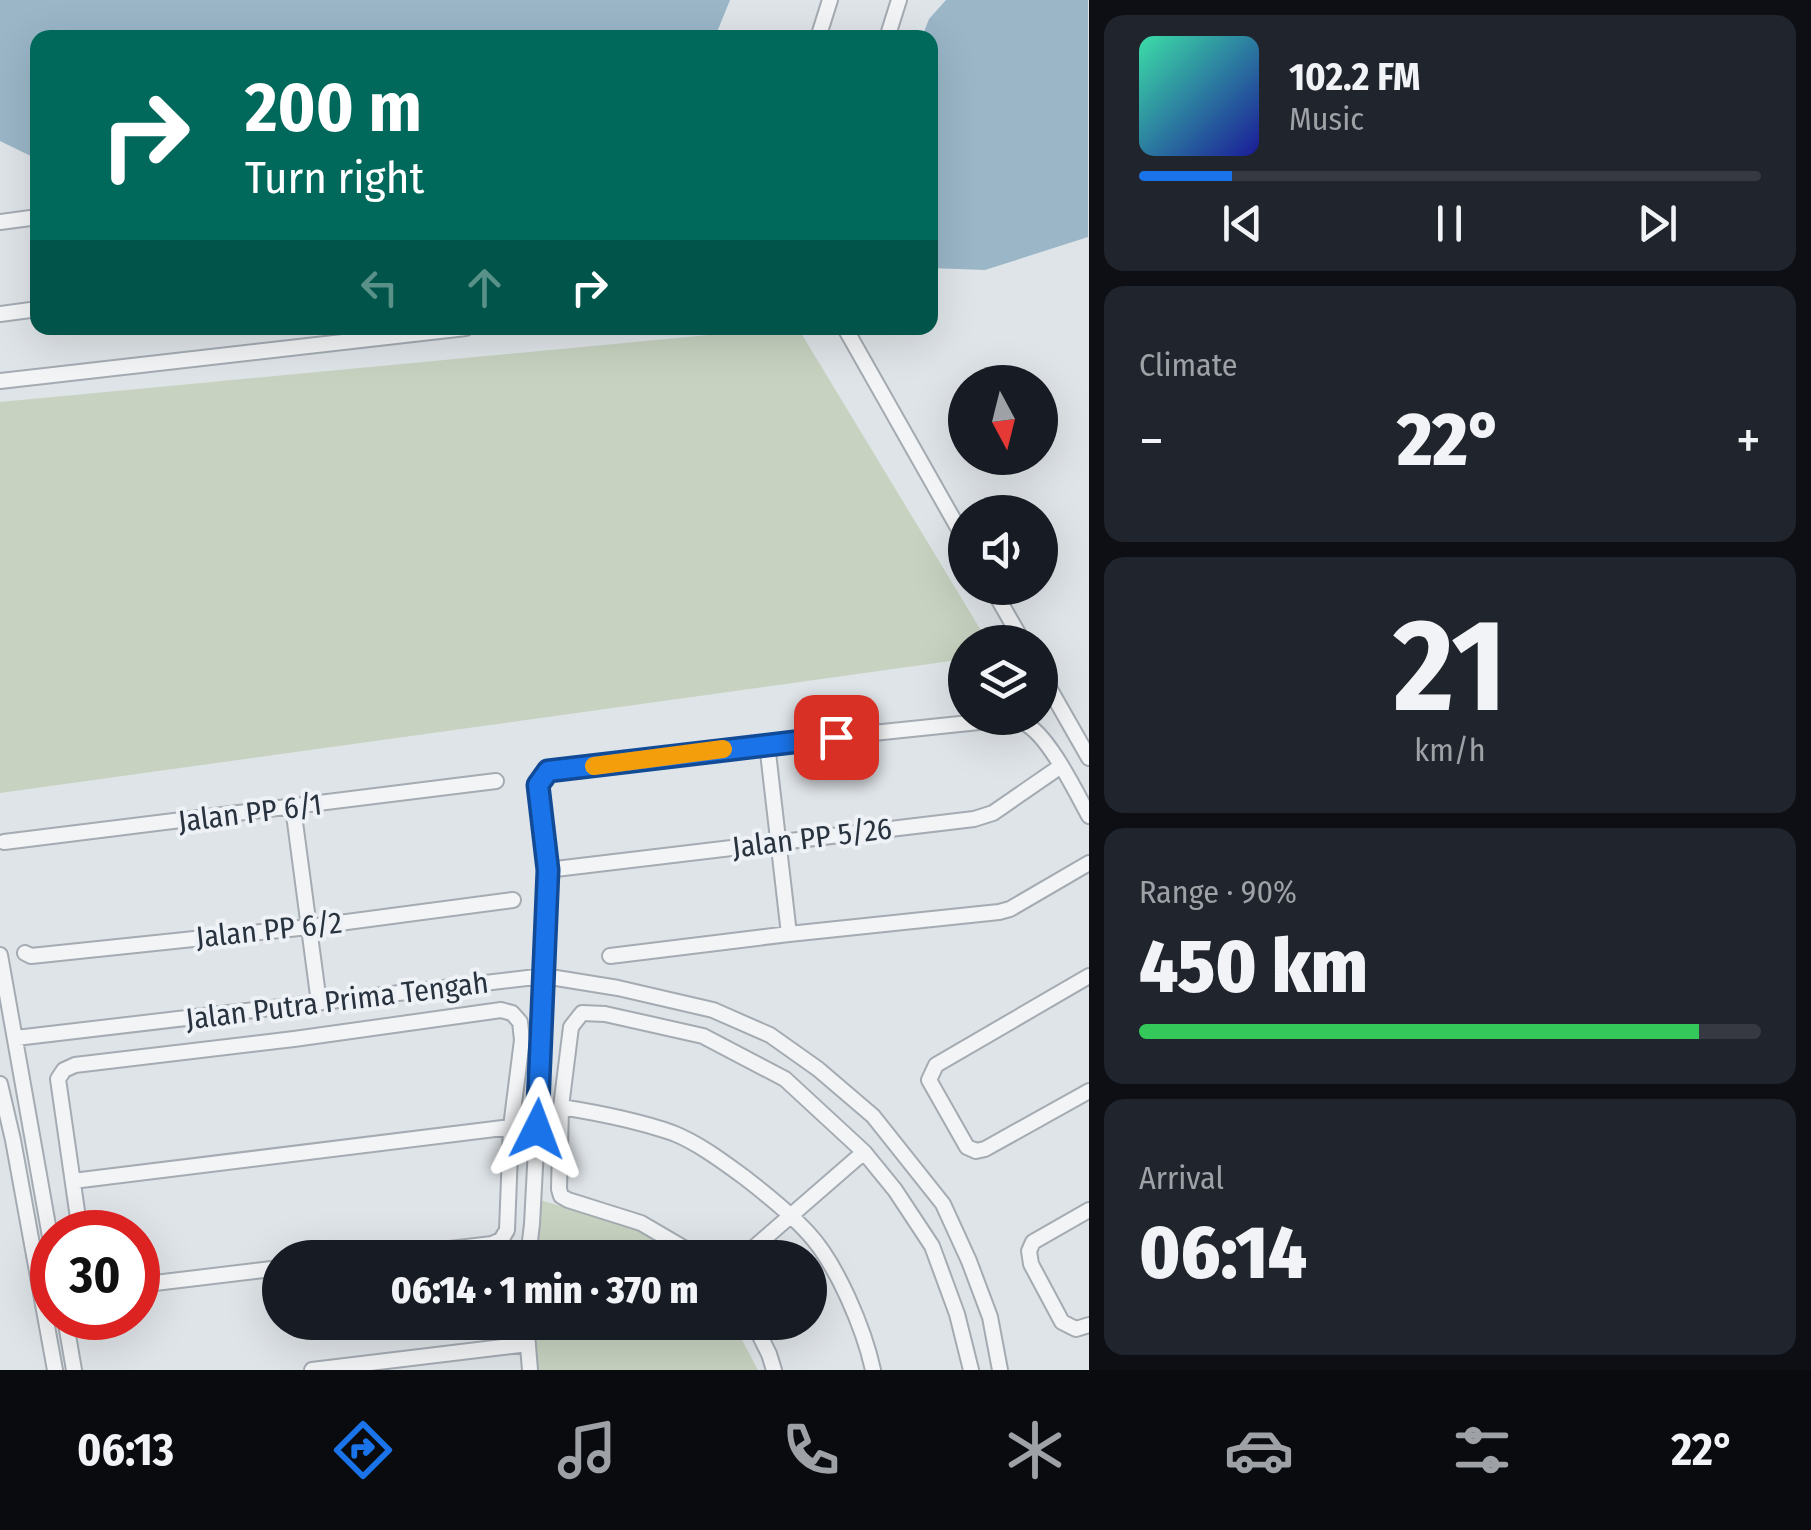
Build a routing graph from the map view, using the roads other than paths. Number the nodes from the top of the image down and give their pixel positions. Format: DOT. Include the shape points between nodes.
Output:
graph roads {
  1 [pos="830,0"];
  2 [pos="899,0"];
  3 [pos="821,30"];
  4 [pos="890,30"];
  5 [pos="30,218"];
  6 [pos="0,222"];
  7 [pos="30,311"];
  8 [pos="0,314"];
  9 [pos="404,335"];
  10 [pos="849,335"];
  11 [pos="0,381"];
  12 [pos="948,510"];
  13 [pos="1058,704"];
  14 [pos="767,744"];
  15 [pos="1088,758"];
  16 [pos="1062,766"];
  17 [pos="496,781"];
  18 [pos="292,808"];
  19 [pos="1088,816"];
  20 [pos="778,841"];
  21 [pos="4,842"];
  22 [pos="1088,862"];
  23 [pos="548,870"];
  24 [pos="513,900"];
  25 [pos="308,927"];
  26 [pos="788,934"];
  27 [pos="25,953"];
  28 [pos="0,956"];
  29 [pos="610,956"];
  30 [pos="544,976"];
  31 [pos="1088,976"];
  32 [pos="319,1004"];
  33 [pos="16,1038"];
  34 [pos="0,1084"];
  35 [pos="1088,1091"];
  36 [pos="561,1108"];
  37 [pos="511,1127"];
  38 [pos="537,1129"];
  39 [pos="6,1141"];
  40 [pos="864,1152"];
  41 [pos="73,1182"];
  42 [pos="45,1210"];
  43 [pos="77,1210"];
  44 [pos="1088,1210"];
  45 [pos="790,1216"];
  46 [pos="502,1240"];
  47 [pos="529,1240"];
  48 [pos="672,1240"];
  49 [pos="763,1240"];
  50 [pos="262,1270"];
  51 [pos="160,1282"];
  52 [pos="1088,1325"];
  53 [pos="68,1340"];
  54 [pos="528,1340"];
  55 [pos="762,1340"];
  56 [pos="528,1344"];
  57 [pos="55,1370"];
  58 [pos="74,1370"];
  59 [pos="312,1370"];
  60 [pos="530,1370"];
  61 [pos="774,1370"];
  62 [pos="873,1370"];
  63 [pos="971,1370"];
  64 [pos="1000,1370"];
  1 -- 3 [label="street"];
  2 -- 4 [label="street"];
  5 -- 6 [label="street"];
  7 -- 8 [label="street"];
  9 -- 11 [label="street"];
  10 -- 12 [label="street"];
  13 -- 15 [label="street"];
  14 -- 16 [label="street" via="1008,718 1032,728"];
  14 -- 20 [label="street"];
  14 -- 23 [label="street" via="548,771 538,785"];
  16 -- 19 [label="street"];
  16 -- 20 [label="street, Jalan PP 5/26" via="974,819"];
  17 -- 18 [label="street, Jalan PP 6/1"];
  18 -- 21 [label="street, Jalan PP 6/1"];
  18 -- 25 [label="street"];
  20 -- 23 [label="street, Jalan PP 5/26"];
  20 -- 26 [label="street"];
  22 -- 26 [label="street" via="999,912"];
  23 -- 30 [label="street"];
  24 -- 25 [label="street, Jalan PP 6/2"];
  25 -- 27 [label="street, Jalan PP 6/2"];
  25 -- 32 [label="street"];
  26 -- 29 [label="street"];
  28 -- 33 [label="street"];
  30 -- 32 [label="street, Jalan Putra Prima Tengah"];
  30 -- 38 [label="street"];
  30 -- 64 [label="street, Jalan Putra Prima Tengah" via="713,1010 770,1035 832,1080 872,1116 943,1204 990,1317"];
  31 -- 35 [label="street" via="936,1066 929,1080 967,1147 976,1150"];
  32 -- 33 [label="street, Jalan Putra Prima Tengah"];
  33 -- 42 [label="street"];
  34 -- 39 [label="street"];
  36 -- 40 [label="street" via="570,1027 582,1013 605,1014 703,1036 785,1079"];
  36 -- 45 [label="street" via="676,1134 720,1159"];
  36 -- 48 [label="street" via="561,1196 642,1222"];
  37 -- 38 [label="street"];
  37 -- 41 [label="street"];
  37 -- 41 [label="street" via="522,1040 520,1022 501,1010 75,1065 58,1079"];
  37 -- 46 [label="street"];
  38 -- 47 [label="street"];
  39 -- 57 [label="street"];
  40 -- 45 [label="street"];
  40 -- 63 [label="street" via="932,1246"];
  41 -- 43 [label="street"];
  44 -- 52 [label="street" via="1033,1242 1028,1252 1062,1322"];
  45 -- 49 [label="street"];
  45 -- 62 [label="street" via="840,1280"];
  50 -- 51 [label="street"];
  53 -- 58 [label="street"];
  54 -- 56 [label="street"];
  55 -- 61 [label="street"];
  56 -- 59 [label="street"];
  56 -- 60 [label="street"];
}
